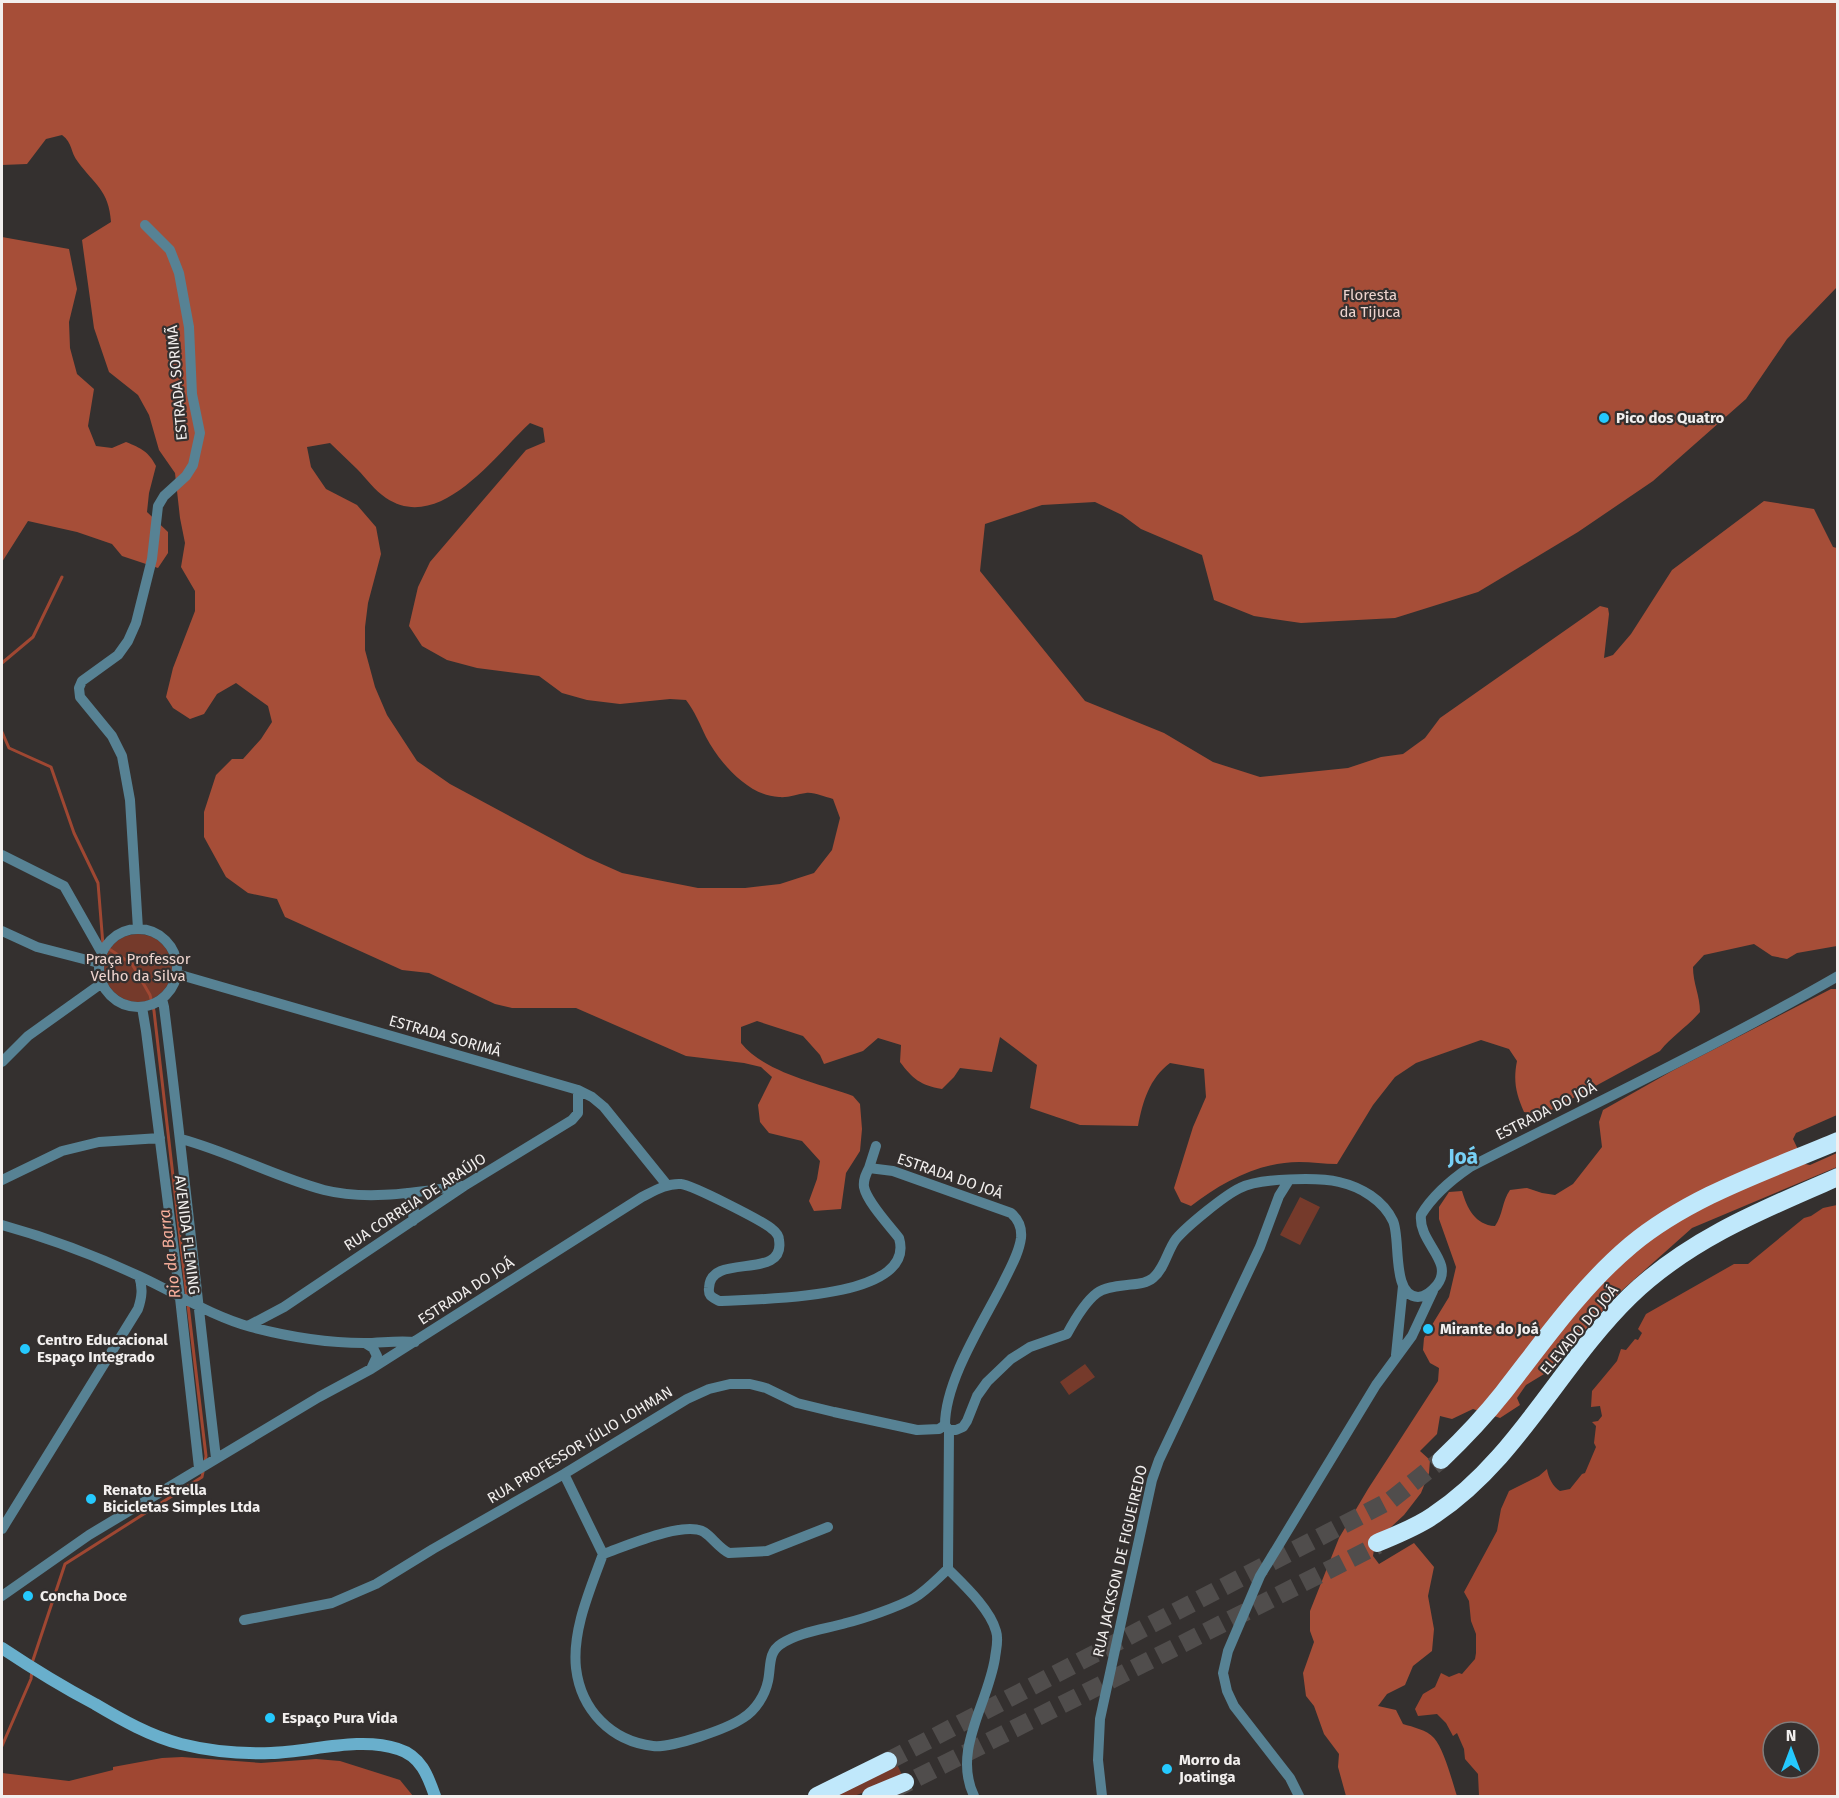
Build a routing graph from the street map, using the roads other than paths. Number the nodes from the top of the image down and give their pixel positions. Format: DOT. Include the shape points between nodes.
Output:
graph roads {
  1 [pos="145,225"];
  2 [pos="2,855"];
  3 [pos="138,929"];
  4 [pos="2,931"];
  5 [pos="103,953"];
  6 [pos="177,974"];
  7 [pos="1838,976"];
  8 [pos="102,983"];
  9 [pos="160,1000"];
  10 [pos="143,1007"];
  11 [pos="2,1062"];
  12 [pos="578,1090"];
  13 [pos="160,1138"];
  14 [pos="181,1139"];
  15 [pos="1838,1141"];
  16 [pos="876,1146"];
  17 [pos="869,1168"];
  18 [pos="1838,1177"];
  19 [pos="2,1180"];
  20 [pos="1289,1180"];
  21 [pos="667,1185"];
  22 [pos="464,1186"];
  23 [pos="407,1193"];
  24 [pos="413,1221"];
  25 [pos="2,1225"];
  26 [pos="139,1276"];
  27 [pos="1402,1286"];
  28 [pos="1433,1290"];
  29 [pos="189,1302"];
  30 [pos="248,1326"];
  31 [pos="414,1342"];
  32 [pos="365,1343"];
  33 [pos="1396,1356"];
  34 [pos="371,1369"];
  35 [pos="947,1427"];
  36 [pos="215,1458"];
  37 [pos="1441,1460"];
  38 [pos="200,1467"];
  39 [pos="564,1474"];
  40 [pos="828,1527"];
  41 [pos="2,1529"];
  42 [pos="1378,1544"];
  43 [pos="603,1554"];
  44 [pos="948,1569"];
  45 [pos="2,1596"];
  46 [pos="244,1620"];
  47 [pos="2,1648"];
  48 [pos="888,1761"];
  49 [pos="905,1782"];
  50 [pos="435,1797"];
  51 [pos="817,1797"];
  52 [pos="871,1797"];
  53 [pos="974,1797"];
  54 [pos="1102,1797"];
  55 [pos="1299,1797"];
  1 -- 3 [label="street, ESTRADA SORIMÃ" via="170,250 179,273 200,433 193,465 158,506 152,560 128,641 118,655 82,681 79,688 80,697 112,736 122,756 130,800"];
  2 -- 5 [label="street" via="64,886"];
  3 -- 5 [label="street" via="117,935"];
  3 -- 6 [label="street" via="152,931 168,943 177,961"];
  4 -- 5 [label="street" via="37,947"];
  5 -- 8 [label="street"];
  6 -- 9 [label="street" via="169,992"];
  6 -- 12 [label="street, ESTRADA SORIMÃ"];
  7 -- 28 [label="street, ESTRADA DO JOÁ" via="1458,1176 1421,1215 1423,1233 1441,1265 1440,1280"];
  8 -- 10 [label="street" via="122,1004"];
  8 -- 11 [label="street" via="28,1036"];
  9 -- 10 [label="street"];
  9 -- 14 [label="street, AVENIDA FLEMING" via="166,1018"];
  10 -- 13 [label="street, AVENIDA FLEMING"];
  12 -- 21 [label="street, ESTRADA SORIMÃ" via="604,1107"];
  12 -- 22 [label="street, RUA CORREIA DE ARAÚJO" via="578,1113 572,1119"];
  13 -- 19 [label="street" via="99,1142 62,1151"];
  13 -- 29 [label="street, AVENIDA FLEMING"];
  14 -- 23 [label="street" via="325,1190 345,1194"];
  14 -- 29 [label="street, AVENIDA FLEMING"];
  15 -- 37 [label="highway" via="1713,1193 1660,1223 1631,1245 1571,1304 1501,1395"];
  16 -- 17 [label="street"];
  17 -- 21 [label="street" via="864,1186 869,1198 901,1244 894,1266 881,1278 864,1284 791,1297 719,1301 711,1297 709,1284 717,1272 769,1262 777,1253 779,1236 757,1220 695,1189"];
  17 -- 35 [label="street, ESTRADA DO JOÁ" via="893,1172 1006,1210 1019,1223 1018,1252 963,1362 947,1403"];
  18 -- 42 [label="highway, ELEVADO DO JOÁ" via="1716,1232 1650,1278 1611,1316 1505,1450 1467,1489 1434,1515"];
  20 -- 27 [label="street" via="1346,1183 1385,1207 1396,1227"];
  20 -- 35 [label="street" via="1241,1187 1176,1239 1152,1280 1097,1293 1067,1334 1030,1347 999,1369 977,1396 963,1427"];
  20 -- 54 [label="street, RUA JACKSON DE FIGUEIREDO" via="1152,1480 1100,1719 1098,1760"];
  21 -- 31 [label="street, ESTRADA DO JOÁ"];
  22 -- 23 [label="street"];
  22 -- 24 [label="street, RUA CORREIA DE ARAÚJO"];
  23 -- 24 [label="street" via="414,1204"];
  24 -- 30 [label="street, RUA CORREIA DE ARAÚJO" via="284,1307"];
  25 -- 26 [label="street" via="54,1239"];
  26 -- 29 [label="street"];
  26 -- 41 [label="street" via="142,1296 138,1309"];
  27 -- 28 [label="street" via="1416,1297"];
  27 -- 33 [label="street"];
  28 -- 33 [label="street" via="1412,1336"];
  29 -- 30 [label="street"];
  29 -- 36 [label="street, AVENIDA FLEMING"];
  29 -- 38 [label="street, AVENIDA FLEMING"];
  30 -- 32 [label="street" via="302,1339"];
  31 -- 32 [label="street"];
  31 -- 34 [label="street, ESTRADA DO JOÁ"];
  32 -- 34 [label="street" via="374,1348 377,1356"];
  33 -- 55 [label="street" via="1260,1576 1228,1651 1223,1673 1234,1706 1290,1778"];
  34 -- 36 [label="street, ESTRADA DO JOÁ"];
  35 -- 39 [label="street, RUA PROFESSOR JÚLIO LOHMAN" via="917,1430 796,1403 750,1384 730,1384 687,1399"];
  35 -- 44 [label="street, ESTRADA DO JOÁ"];
  36 -- 38 [label="street, ESTRADA DO JOÁ"];
  38 -- 45 [label="street, ESTRADA DO JOÁ" via="89,1535"];
  39 -- 43 [label="street"];
  39 -- 46 [label="street, RUA PROFESSOR JÚLIO LOHMAN" via="376,1584 332,1602"];
  40 -- 43 [label="street" via="767,1551 729,1554 694,1528"];
  43 -- 44 [label="street" via="576,1640 576,1669 584,1699 600,1722 625,1737 653,1746 671,1745 745,1717 759,1703 768,1682 772,1653 779,1645 914,1598"];
  44 -- 53 [label="street" via="997,1631 994,1663 966,1754 968,1782"];
  47 -- 50 [label="street" via="137,1728 183,1744 244,1753 368,1745 397,1748 424,1768"];
  48 -- 51 [label="highway"];
  49 -- 52 [label="highway"];
}
